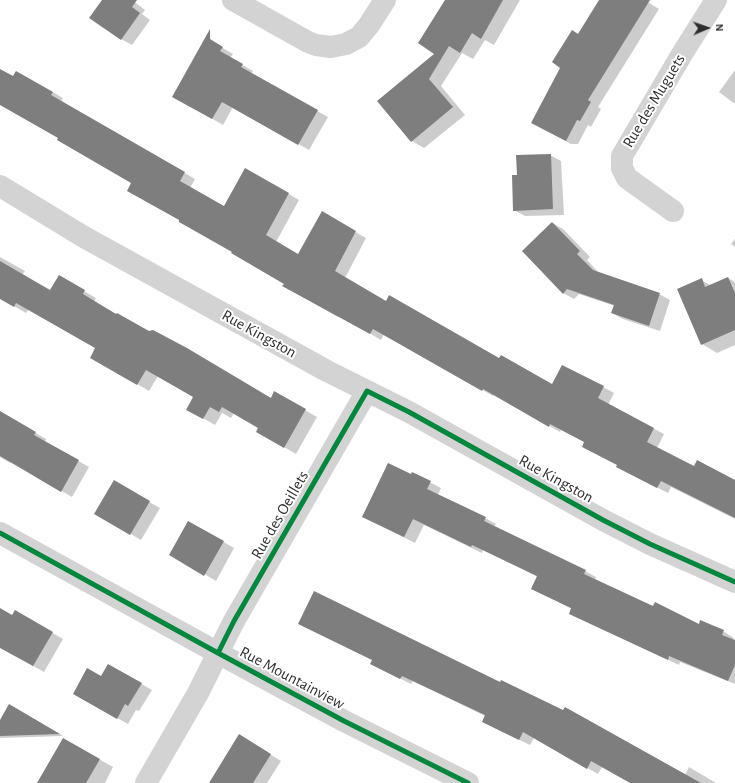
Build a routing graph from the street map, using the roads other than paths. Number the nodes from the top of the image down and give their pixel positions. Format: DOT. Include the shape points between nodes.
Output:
graph roads {
  1 [pos="233,0"];
  2 [pos="385,0"];
  3 [pos="716,0"];
  4 [pos="0,186"];
  5 [pos="672,211"];
  6 [pos="367,391"];
  7 [pos="0,534"];
  8 [pos="735,582"];
  9 [pos="218,653"];
  10 [pos="146,783"];
  11 [pos="468,783"];
  1 -- 2 [label="street" via="308,42 331,47 346,44 359,37"];
  3 -- 5 [label="street, Rue des Muguets" via="622,156 622,168 627,178"];
  4 -- 6 [label="street, Rue Kingston" via="84,237"];
  6 -- 8 [label="street, Rue Kingston" via="650,544"];
  6 -- 9 [label="street, Rue des Oeillets"];
  7 -- 9 [label="street, Rue Mountainview"];
  9 -- 10 [label="street, Rue des Oeillets"];
  9 -- 11 [label="street, Rue Mountainview" via="344,721"];
}
